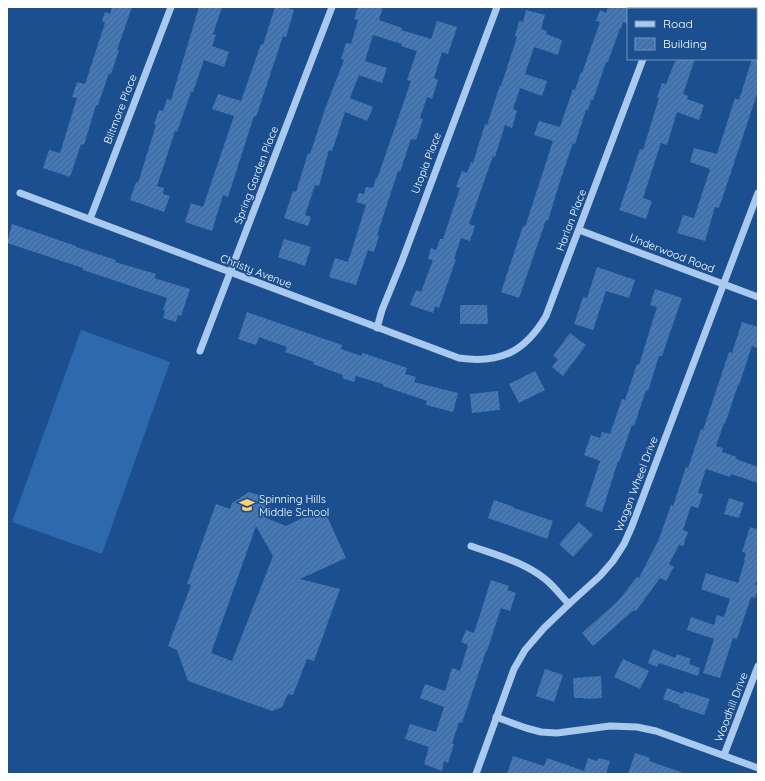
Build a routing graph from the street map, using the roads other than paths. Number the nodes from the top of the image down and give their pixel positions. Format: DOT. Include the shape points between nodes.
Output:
graph roads {
  1 [pos="170,7"];
  2 [pos="332,7"];
  3 [pos="497,7"];
  4 [pos="643,60"];
  5 [pos="758,193"];
  6 [pos="20,194"];
  7 [pos="90,219"];
  8 [pos="579,230"];
  9 [pos="231,273"];
  10 [pos="724,284"];
  11 [pos="758,297"];
  12 [pos="376,328"];
  13 [pos="200,351"];
  14 [pos="487,360"];
  15 [pos="471,546"];
  16 [pos="569,604"];
  17 [pos="758,666"];
  18 [pos="496,717"];
  19 [pos="724,755"];
  20 [pos="758,768"];
  21 [pos="476,774"];
  1 -- 7 [label="street, Biltmore Place"];
  2 -- 9 [label="street, Spring Garden Place"];
  3 -- 12 [label="street, Utopia Place"];
  4 -- 8 [label="street, Harlan Place"];
  5 -- 10 [label="street, Wagon Wheel Drive"];
  6 -- 7 [label="street, Christy Avenue"];
  7 -- 9 [label="street, Christy Avenue"];
  8 -- 10 [label="street, Underwood Road"];
  8 -- 14 [label="street, Harlan Place" via="546,316 538,329 517,349"];
  9 -- 12 [label="street, Christy Avenue"];
  9 -- 13 [label="street, Spring Garden Place"];
  10 -- 11 [label="street, Underwood Road"];
  10 -- 16 [label="street, Wagon Wheel Drive" via="624,544 600,576"];
  12 -- 14 [label="street, Christy Avenue" via="459,358"];
  15 -- 16 [label="street" via="532,571 545,579"];
  16 -- 18 [label="street, Wagon Wheel Drive" via="525,650 514,669"];
  17 -- 19 [label="street, Woodhill Drive"];
  18 -- 19 [label="street" via="541,732 557,733 610,726 637,727 666,734"];
  18 -- 21 [label="street, Wagon Wheel Drive"];
  19 -- 20 [label="street"];
}
